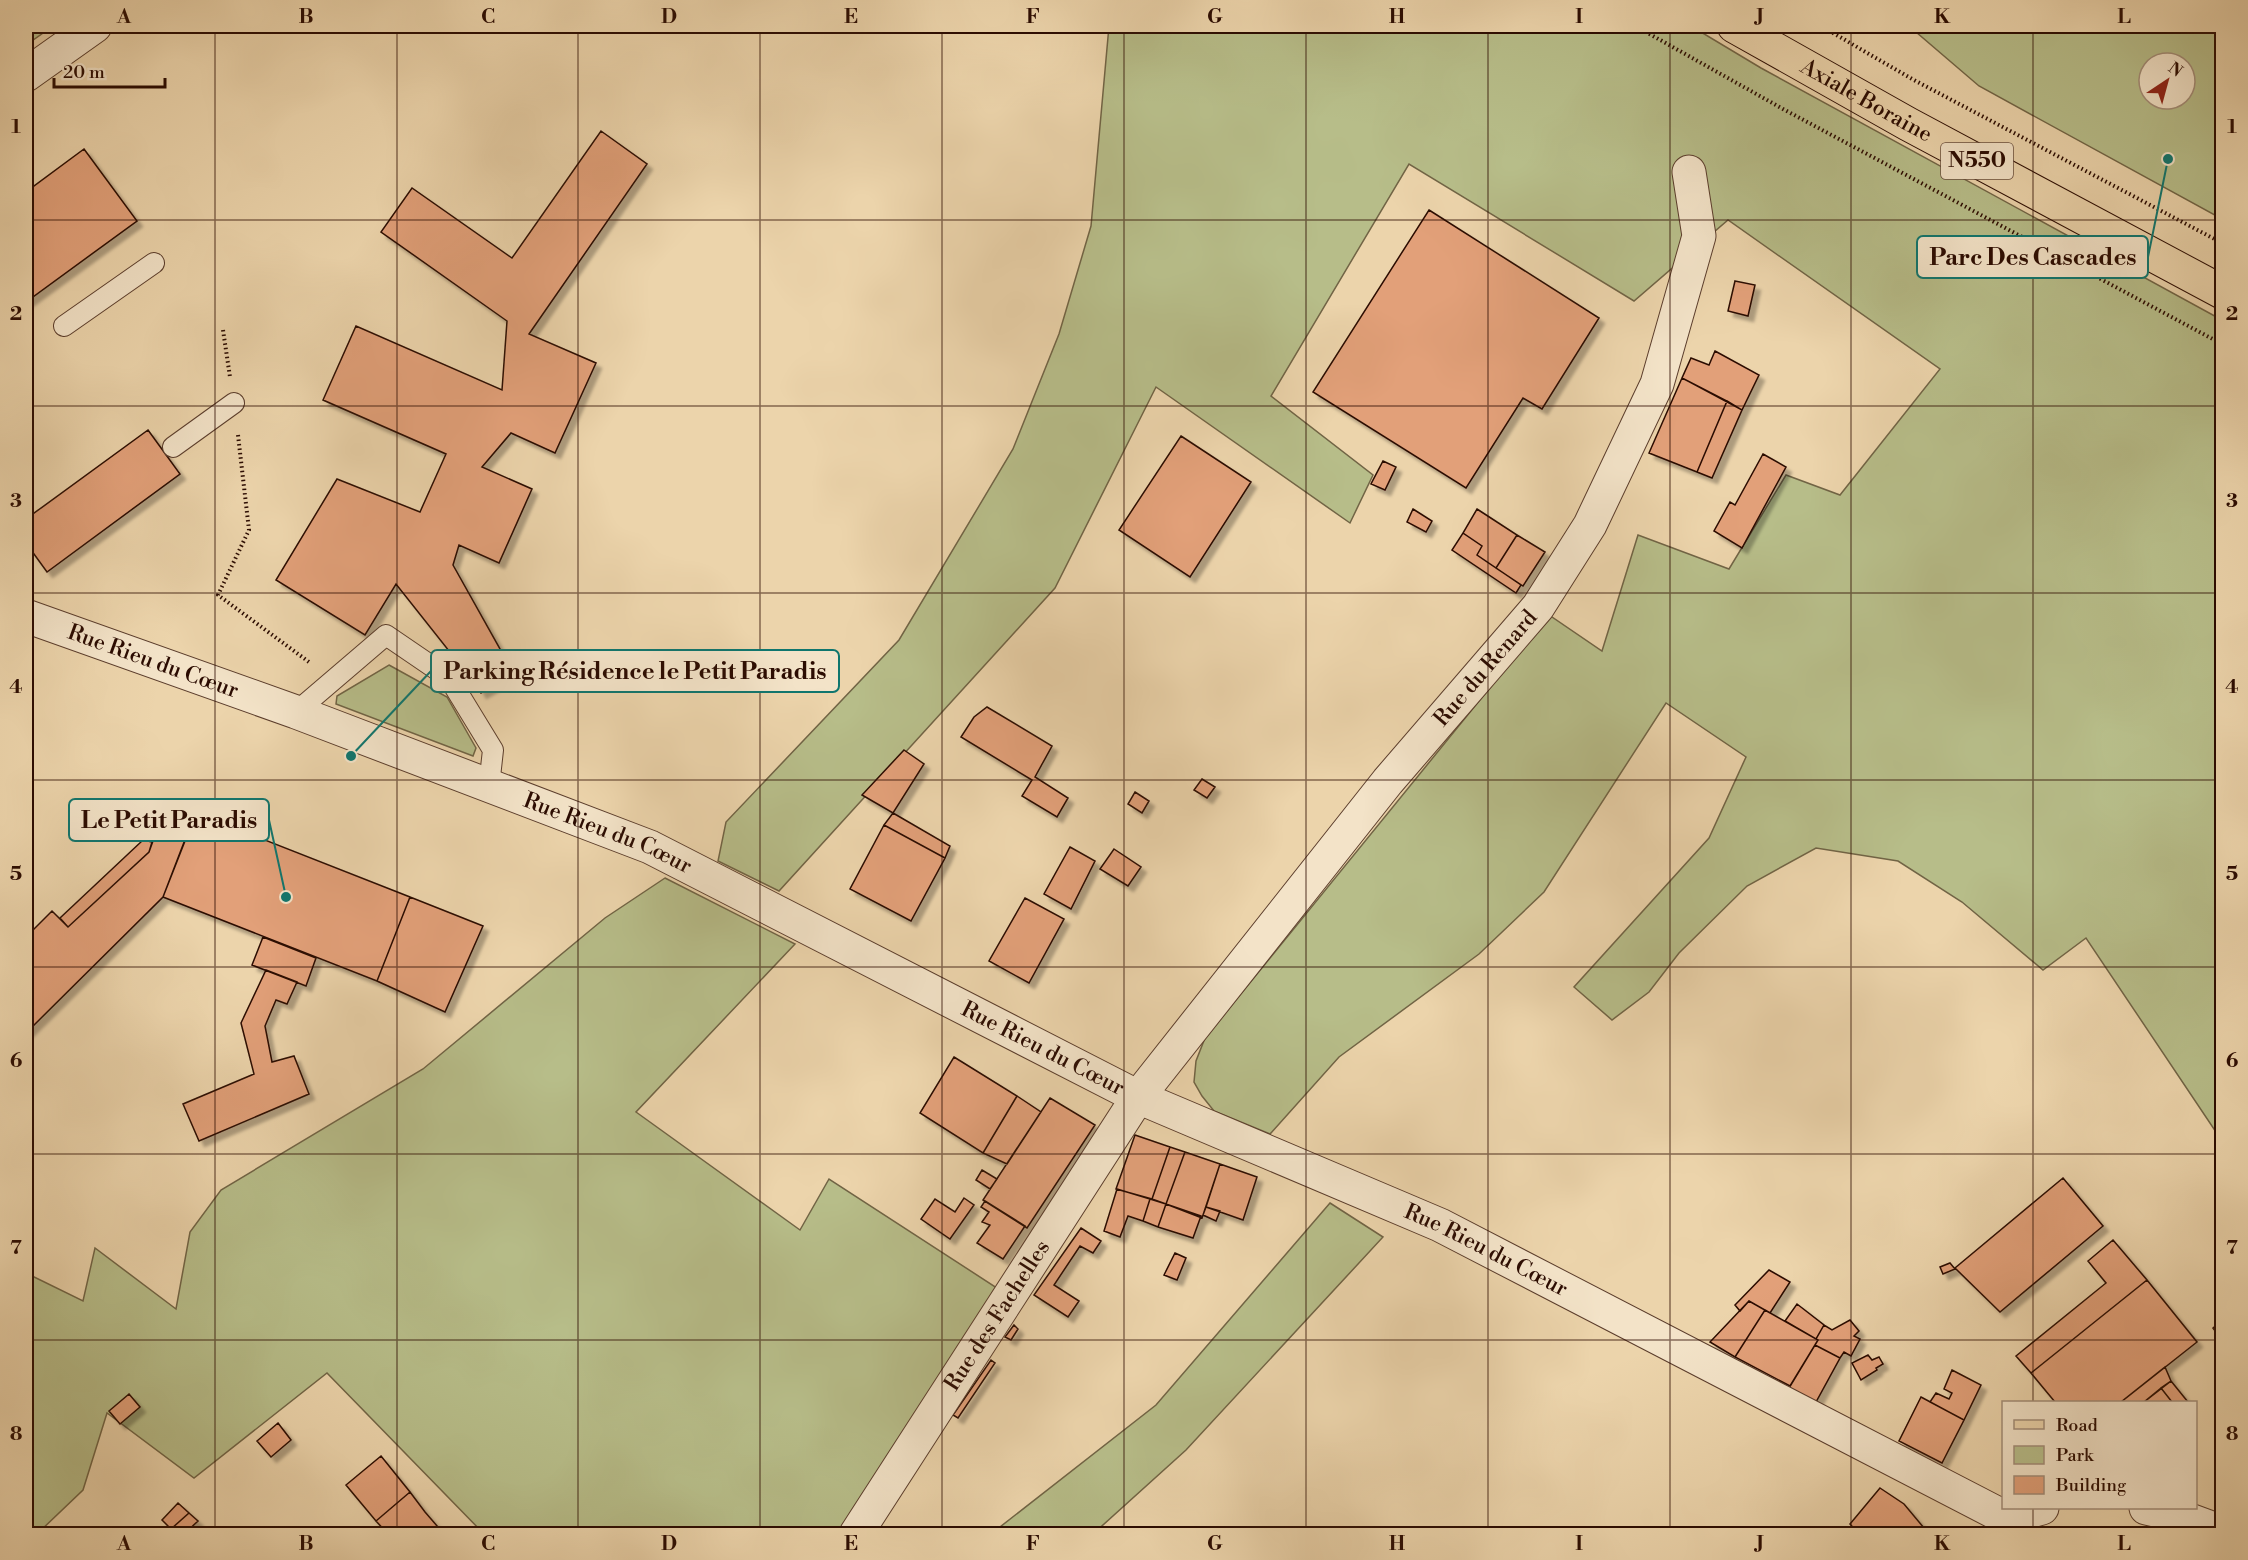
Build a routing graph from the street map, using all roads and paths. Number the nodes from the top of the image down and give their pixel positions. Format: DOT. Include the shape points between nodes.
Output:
graph roads {
  1 [pos="95,26"];
  2 [pos="1628,26"];
  3 [pos="1734,26"];
  4 [pos="1821,26"];
  5 [pos="26,75"];
  6 [pos="1689,172"];
  7 [pos="2223,243"];
  8 [pos="154,263"];
  9 [pos="2223,292"];
  10 [pos="64,326"];
  11 [pos="223,330"];
  12 [pos="2223,344"];
  13 [pos="234,403"];
  14 [pos="172,447"];
  15 [pos="26,616"];
  16 [pos="334,680"];
  17 [pos="296,712"];
  18 [pos="489,786"];
  19 [pos="1138,1097"];
  20 [pos="2040,1509"];
  21 [pos="2150,1509"];
  22 [pos="2010,1526"];
  23 [pos="2223,1532"];
  24 [pos="856,1534"];
  1 -- 5 [label="street"];
  2 -- 12 [label="path" via="1646,32 1783,110"];
  3 -- 9 [label="main road, Axiale Boraine / N550"];
  4 -- 7 [label="path" via="1912,79"];
  6 -- 19 [label="street, Rue du Renard" via="1699,236 1696,248 1657,384 1590,525 1538,608 1388,781"];
  8 -- 10 [label="lane"];
  11 -- 13 [label="path"];
  13 -- 14 [label="lane"];
  13 -- 16 [label="path" via="249,530 218,596"];
  15 -- 17 [label="street, Rue Rieu du Cœur"];
  16 -- 17 [label="lane"];
  16 -- 18 [label="lane" via="386,635 448,678 493,750"];
  17 -- 18 [label="street, Rue Rieu du Cœur"];
  18 -- 19 [label="street, Rue Rieu du Cœur" via="650,847"];
  19 -- 22 [label="street, Rue Rieu du Cœur" via="1440,1226"];
  19 -- 24 [label="street, Rue des Fachelles"];
  20 -- 22 [label="street, Rue Rieu du Cœur"];
  21 -- 23 [label="street"];
}
